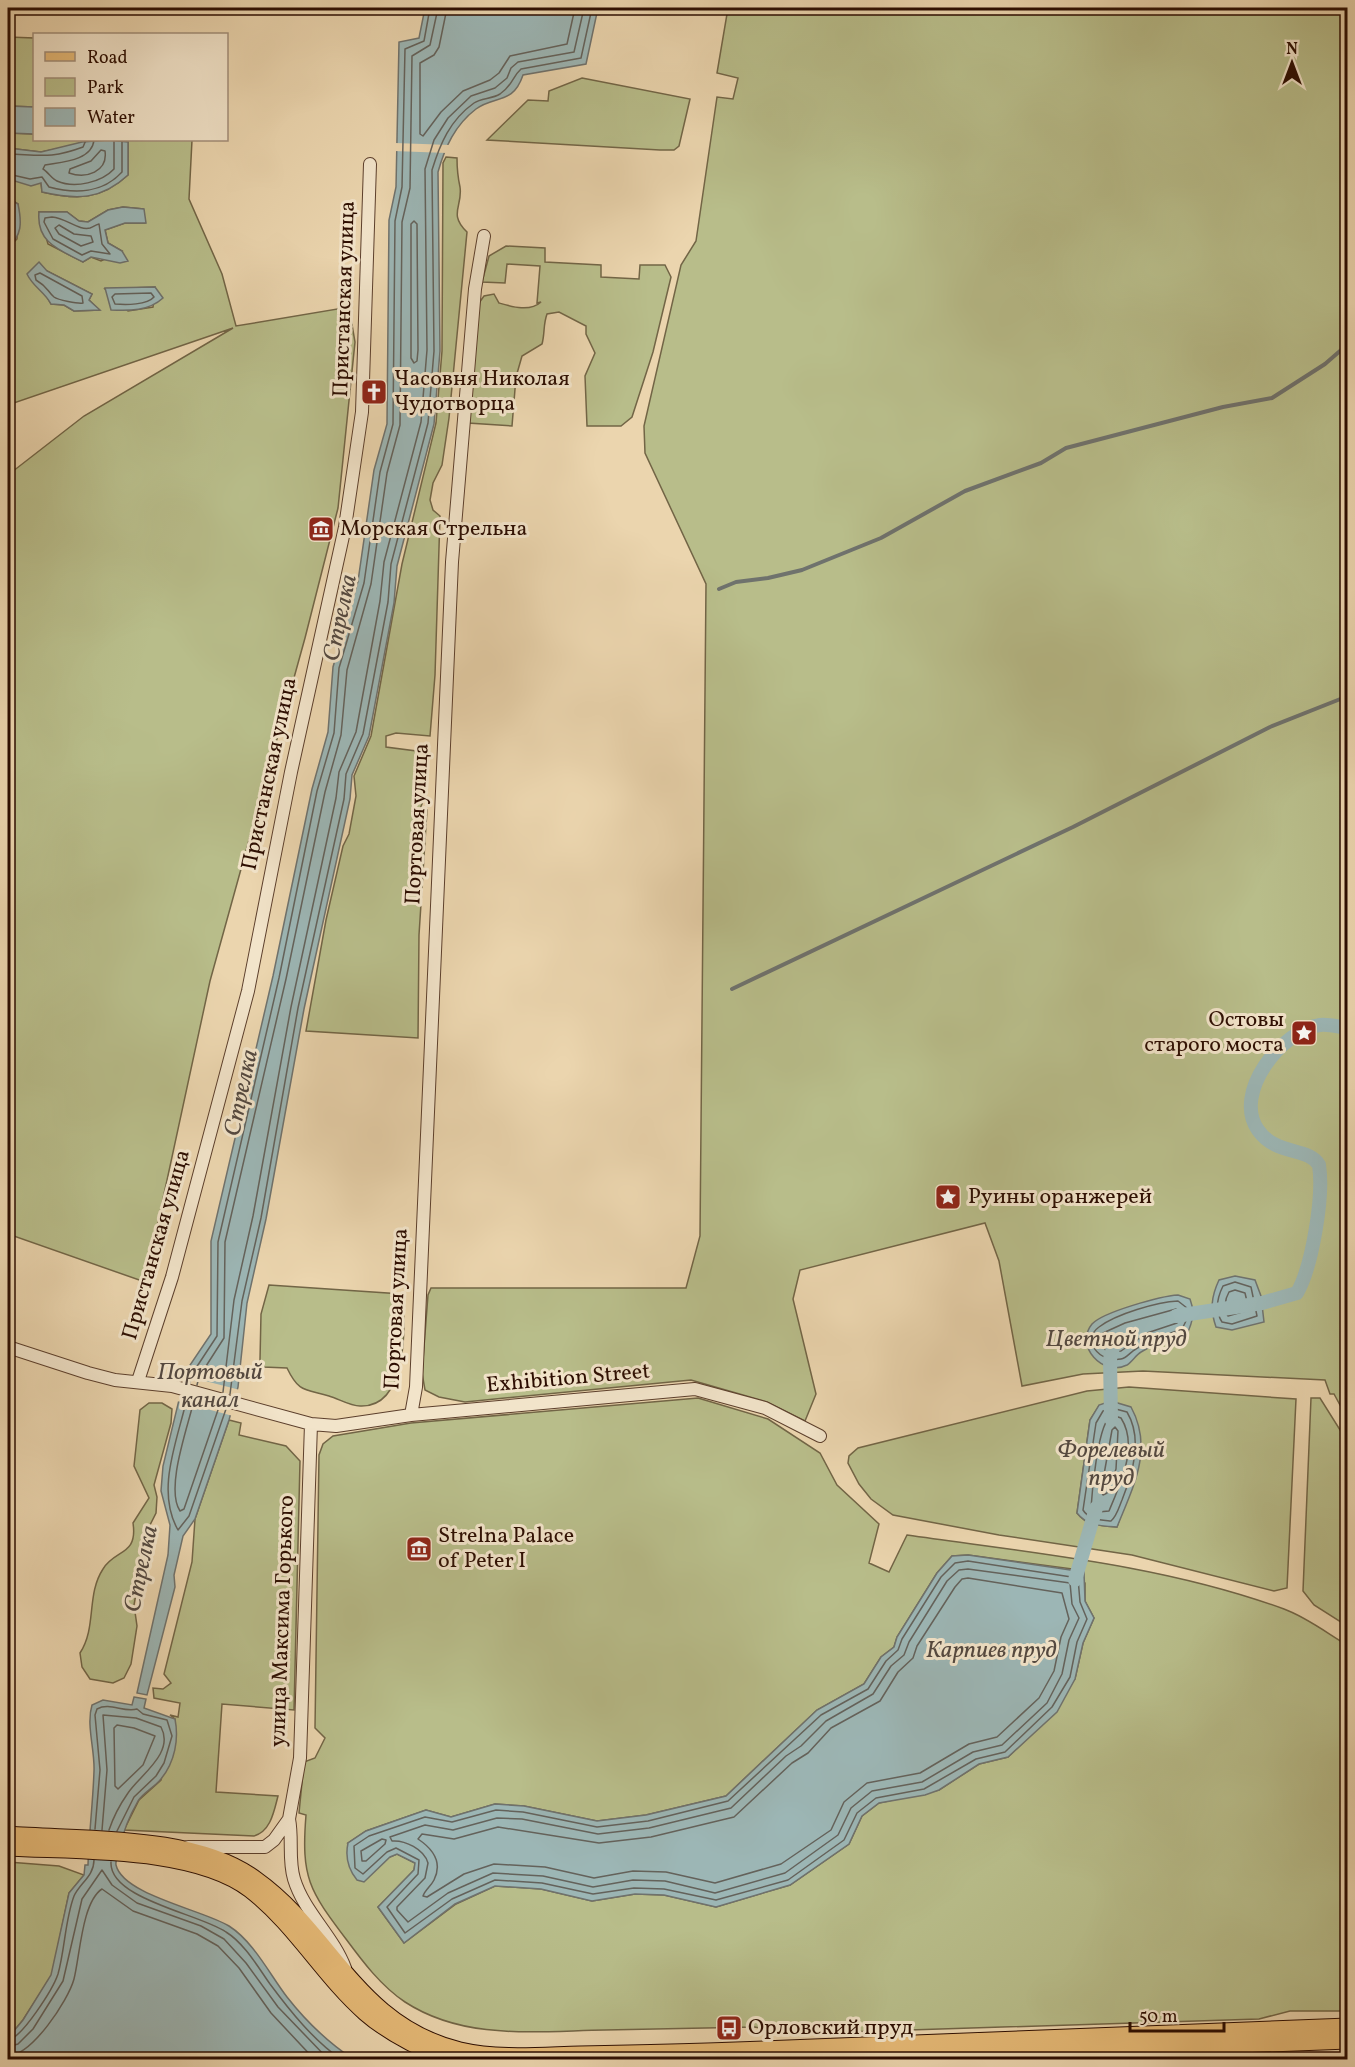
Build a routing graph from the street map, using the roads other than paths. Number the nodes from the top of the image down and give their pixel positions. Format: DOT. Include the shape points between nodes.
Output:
graph roads {
  1 [pos="370,164"];
  2 [pos="484,236"];
  3 [pos="8,1347"];
  4 [pos="138,1381"];
  5 [pos="411,1415"];
  6 [pos="311,1424"];
  7 [pos="820,1436"];
  8 [pos="289,1819"];
  9 [pos="8,1834"];
  10 [pos="77,1845"];
  11 [pos="8,1848"];
  12 [pos="181,1848"];
  13 [pos="137,1849"];
  14 [pos="349,1980"];
  15 [pos="1347,2026"];
  16 [pos="1347,2041"];
  17 [pos="1025,2051"];
  18 [pos="790,2054"];
  19 [pos="447,2060"];
  20 [pos="836,2060"];
  1 -- 4 [label="street, Пристанская улица" via="362,412 345,527 248,991 172,1277"];
  2 -- 5 [label="street, Портовая улица" via="475,289 452,562 416,1387"];
  3 -- 4 [label="street, Exhibition Street" via="88,1373"];
  4 -- 6 [label="street, Exhibition Street" via="172,1386"];
  5 -- 6 [label="street, Exhibition Street" via="336,1426"];
  5 -- 7 [label="street, Exhibition Street" via="695,1389 765,1408"];
  6 -- 8 [label="street, улица Максима Горького" via="302,1734"];
  8 -- 12 [label="street" via="266,1847"];
  8 -- 14 [label="street, улица Максима Горького" via="294,1880 338,1950"];
  9 -- 10 [label="main road"];
  10 -- 11 [label="main road"];
  10 -- 13 [label="main road"];
  12 -- 13 [label="main road"];
  12 -- 14 [label="main road" via="234,1865 255,1878 302,1923"];
  13 -- 19 [label="main road" via="196,1865 249,1890 364,2012 401,2039"];
  14 -- 18 [label="main road" via="395,2021 439,2044 483,2054"];
  15 -- 17 [label="main road"];
  16 -- 17 [label="main road"];
  17 -- 18 [label="main road"];
  17 -- 20 [label="main road"];
}
